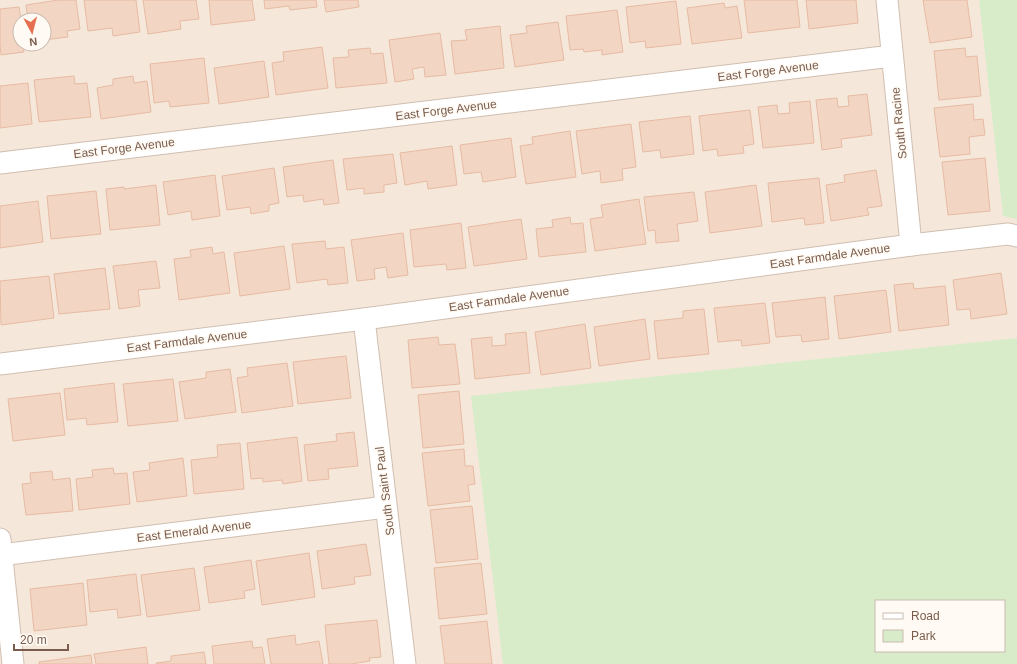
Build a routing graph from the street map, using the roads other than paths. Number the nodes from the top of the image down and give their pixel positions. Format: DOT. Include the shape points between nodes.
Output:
graph roads {
  1 [pos="886,0"];
  2 [pos="892,56"];
  3 [pos="0,163"];
  4 [pos="1017,236"];
  5 [pos="911,245"];
  6 [pos="364,319"];
  7 [pos="0,364"];
  8 [pos="386,507"];
  9 [pos="1,549"];
  10 [pos="13,664"];
  11 [pos="405,664"];
  1 -- 2 [label="street, South Racine"];
  2 -- 3 [label="street, East Forge Avenue"];
  2 -- 5 [label="street, South Racine"];
  4 -- 5 [label="street, East Farmdale Avenue" via="1008,234"];
  5 -- 6 [label="street, East Farmdale Avenue"];
  6 -- 7 [label="street, East Farmdale Avenue"];
  6 -- 8 [label="street, South Saint Paul"];
  8 -- 9 [label="street, East Emerald Avenue"];
  8 -- 11 [label="street, South Saint Paul"];
  9 -- 10 [label="street"];
}
